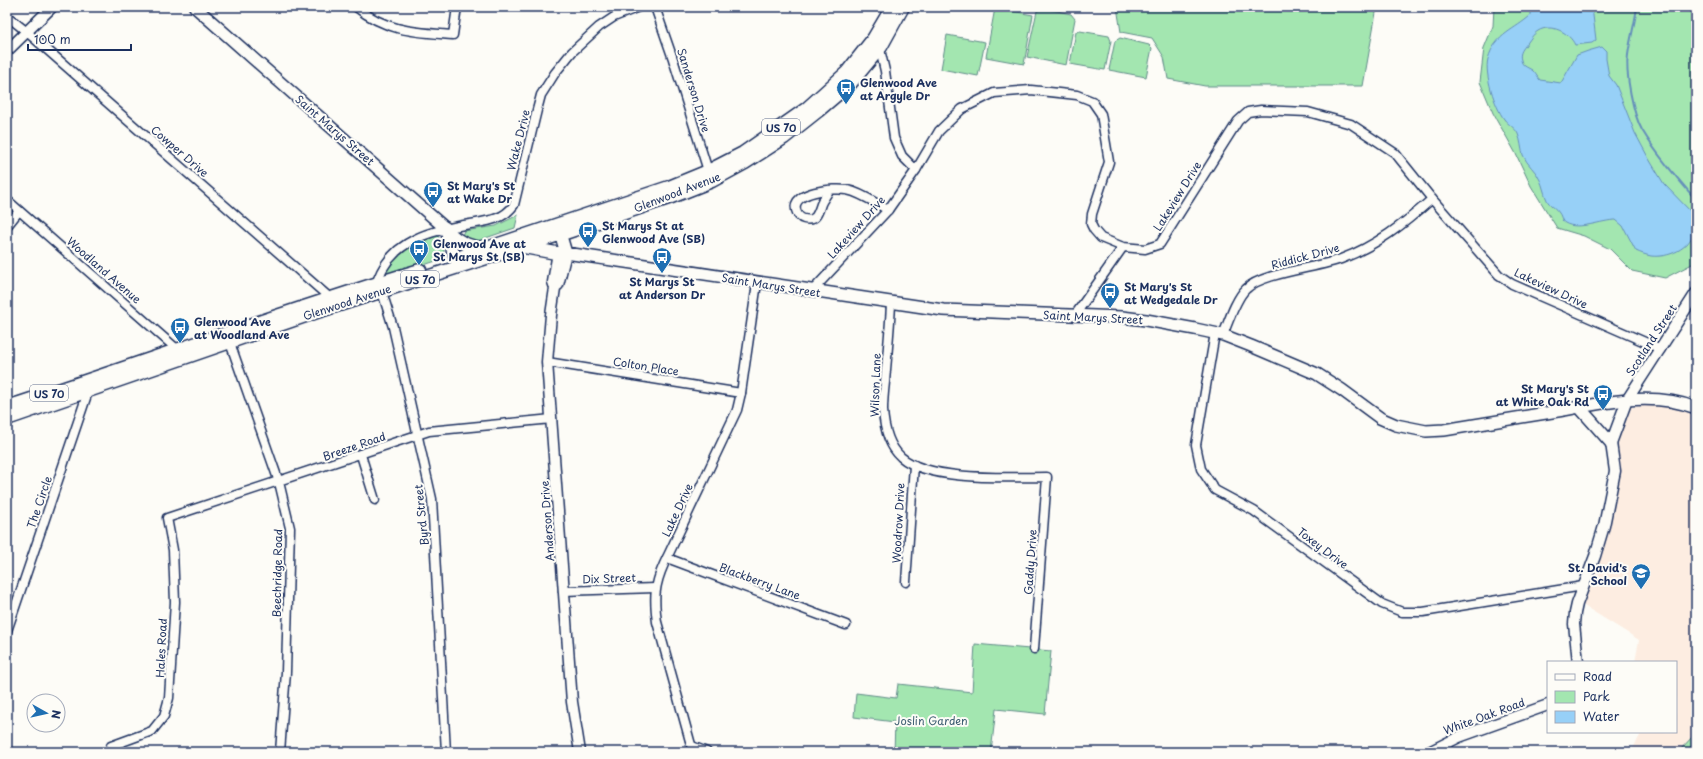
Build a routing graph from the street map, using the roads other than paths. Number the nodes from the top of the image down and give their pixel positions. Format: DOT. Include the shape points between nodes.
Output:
graph roads {
  1 [pos="52,7"];
  2 [pos="195,7"];
  3 [pos="356,7"];
  4 [pos="457,7"];
  5 [pos="638,7"];
  6 [pos="655,7"];
  7 [pos="892,7"];
  8 [pos="902,7"];
  9 [pos="7,16"];
  10 [pos="27,32"];
  11 [pos="877,43"];
  12 [pos="7,51"];
  13 [pos="916,170"];
  14 [pos="710,176"];
  15 [pos="829,190"];
  16 [pos="1432,199"];
  17 [pos="7,200"];
  18 [pos="888,210"];
  19 [pos="19,211"];
  20 [pos="7,226"];
  21 [pos="445,228"];
  22 [pos="554,230"];
  23 [pos="520,246"];
  24 [pos="1123,247"];
  25 [pos="485,248"];
  26 [pos="561,253"];
  27 [pos="457,262"];
  28 [pos="757,283"];
  29 [pos="380,287"];
  30 [pos="812,291"];
  31 [pos="1696,293"];
  32 [pos="331,302"];
  33 [pos="891,303"];
  34 [pos="1075,315"];
  35 [pos="1219,334"];
  36 [pos="228,338"];
  37 [pos="1661,349"];
  38 [pos="180,355"];
  39 [pos="547,362"];
  40 [pos="91,379"];
  41 [pos="88,392"];
  42 [pos="741,393"];
  43 [pos="1627,400"];
  44 [pos="7,407"];
  45 [pos="1580,408"];
  46 [pos="1696,408"];
  47 [pos="7,419"];
  48 [pos="552,419"];
  49 [pos="418,434"];
  50 [pos="1611,443"];
  51 [pos="361,455"];
  52 [pos="914,465"];
  53 [pos="1047,477"];
  54 [pos="279,482"];
  55 [pos="375,500"];
  56 [pos="168,518"];
  57 [pos="667,558"];
  58 [pos="906,582"];
  59 [pos="1583,586"];
  60 [pos="655,588"];
  61 [pos="563,591"];
  62 [pos="846,625"];
  63 [pos="7,631"];
  64 [pos="1034,649"];
  65 [pos="1578,661"];
  66 [pos="1547,705"];
  67 [pos="111,746"];
  68 [pos="692,749"];
  69 [pos="280,752"];
  70 [pos="446,752"];
  71 [pos="580,752"];
  72 [pos="707,752"];
  73 [pos="1429,752"];
  1 -- 10 [label="street"];
  2 -- 21 [label="main road, Saint Marys Street"];
  3 -- 4 [label="street" via="382,24 400,29 454,35"];
  5 -- 21 [label="street, Wake Drive" via="614,17 599,27 572,52 541,96 514,205 507,214 492,220"];
  6 -- 14 [label="street, Sanderson Drive"];
  7 -- 11 [label="main road, Glenwood Avenue / US 70"];
  8 -- 11 [label="main road, Glenwood Avenue / US 70"];
  9 -- 10 [label="street, Cowper Drive"];
  10 -- 12 [label="street"];
  10 -- 32 [label="street, Cowper Drive"];
  11 -- 13 [label="street" via="894,138 902,156"];
  11 -- 14 [label="main road, Glenwood Avenue / US 70" via="851,83 813,116 745,163"];
  13 -- 18 [label="street, Lakeview Drive"];
  13 -- 24 [label="street, Lakeview Drive" via="939,131 962,109 994,93 1031,90 1077,96 1092,101 1101,114 1109,162 1091,224 1101,238"];
  14 -- 22 [label="main road, Glenwood Avenue / US 70" via="669,187"];
  15 -- 18 [label="street" via="846,190 866,197"];
  16 -- 24 [label="street, Lakeview Drive" via="1395,152 1351,124 1308,112 1260,110 1248,112 1238,121 1160,244 1146,249"];
  16 -- 35 [label="street, Riddick Drive" via="1390,234 1364,249 1341,259 1265,278 1246,289"];
  16 -- 37 [label="street, Lakeview Drive" via="1499,275 1512,284"];
  17 -- 19 [label="street, Woodland Avenue"];
  18 -- 30 [label="street, Lakeview Drive"];
  19 -- 20 [label="street"];
  19 -- 38 [label="street, Woodland Avenue"];
  21 -- 25 [label="main road" via="451,236 465,245"];
  21 -- 27 [label="main road, Saint Marys Street"];
  21 -- 29 [label="street, Wake Drive" via="421,235 401,246 387,261 378,277"];
  22 -- 23 [label="main road, Glenwood Avenue / US 70"];
  22 -- 25 [label="main road, Glenwood Avenue / US 70"];
  22 -- 26 [label="main road"];
  23 -- 26 [label="main road"];
  23 -- 27 [label="main road, Glenwood Avenue / US 70"];
  24 -- 34 [label="street"];
  25 -- 27 [label="main road, Glenwood Avenue / US 70"];
  26 -- 28 [label="main road, Saint Marys Street"];
  26 -- 39 [label="street, Anderson Drive" via="557,258 553,282 555,288"];
  27 -- 29 [label="main road, Glenwood Avenue / US 70"];
  28 -- 30 [label="main road, Saint Marys Street"];
  28 -- 42 [label="street, Lake Drive"];
  29 -- 32 [label="main road, Glenwood Avenue / US 70"];
  29 -- 49 [label="street, Byrd Street" via="394,327"];
  30 -- 33 [label="main road, Saint Marys Street"];
  31 -- 37 [label="street, Scotland Street"];
  32 -- 36 [label="main road, Glenwood Avenue / US 70"];
  33 -- 34 [label="main road, Saint Marys Street" via="943,310"];
  33 -- 52 [label="street, Wilson Lane" via="883,409 885,428 891,444 901,457"];
  34 -- 35 [label="main road, Saint Marys Street" via="1146,320"];
  35 -- 45 [label="main road, Saint Marys Street" via="1317,374 1380,418 1408,428 1444,430"];
  35 -- 59 [label="street, Toxey Drive" via="1196,445 1201,469 1216,490 1254,511 1382,604 1402,612 1424,612"];
  36 -- 38 [label="main road, Glenwood Avenue / US 70"];
  36 -- 54 [label="street, Beechridge Road"];
  37 -- 43 [label="street, Scotland Street"];
  38 -- 40 [label="main road, Glenwood Avenue / US 70"];
  38 -- 41 [label="main road, Glenwood Avenue / US 70"];
  39 -- 42 [label="street, Colton Place"];
  39 -- 48 [label="street, Anderson Drive"];
  40 -- 41 [label="street, The Circle"];
  40 -- 44 [label="main road, Glenwood Avenue / US 70"];
  41 -- 47 [label="main road, Glenwood Avenue / US 70"];
  41 -- 63 [label="street, The Circle"];
  42 -- 57 [label="street, Lake Drive" via="737,410"];
  43 -- 45 [label="main road, Saint Marys Street"];
  43 -- 46 [label="main road, Saint Marys Street" via="1666,400"];
  43 -- 50 [label="street"];
  45 -- 50 [label="main road"];
  48 -- 49 [label="street, Breeze Road"];
  48 -- 61 [label="street, Anderson Drive"];
  49 -- 51 [label="street, Breeze Road"];
  49 -- 70 [label="street, Byrd Street" via="432,499"];
  50 -- 59 [label="street" via="1615,463 1614,480 1600,542"];
  51 -- 54 [label="street, Breeze Road"];
  51 -- 55 [label="street"];
  52 -- 53 [label="street, Wilson Lane" via="931,471 953,474"];
  52 -- 58 [label="street, Woodrow Drive"];
  53 -- 64 [label="street, Gaddy Drive"];
  54 -- 56 [label="street, Breeze Road"];
  54 -- 69 [label="street, Beechridge Road" via="290,528 286,672"];
  56 -- 67 [label="street, Hales Road" via="173,550 175,602 169,698 164,716 152,731"];
  57 -- 60 [label="street, Lake Drive"];
  57 -- 62 [label="street, Blackberry Lane"];
  59 -- 65 [label="street" via="1574,624"];
  60 -- 61 [label="street, Dix Street"];
  60 -- 68 [label="street, Lake Drive" via="657,622"];
  61 -- 71 [label="street, Anderson Drive" via="572,702"];
  66 -- 73 [label="street, White Oak Road" via="1459,737"];
  68 -- 72 [label="street"];
}
